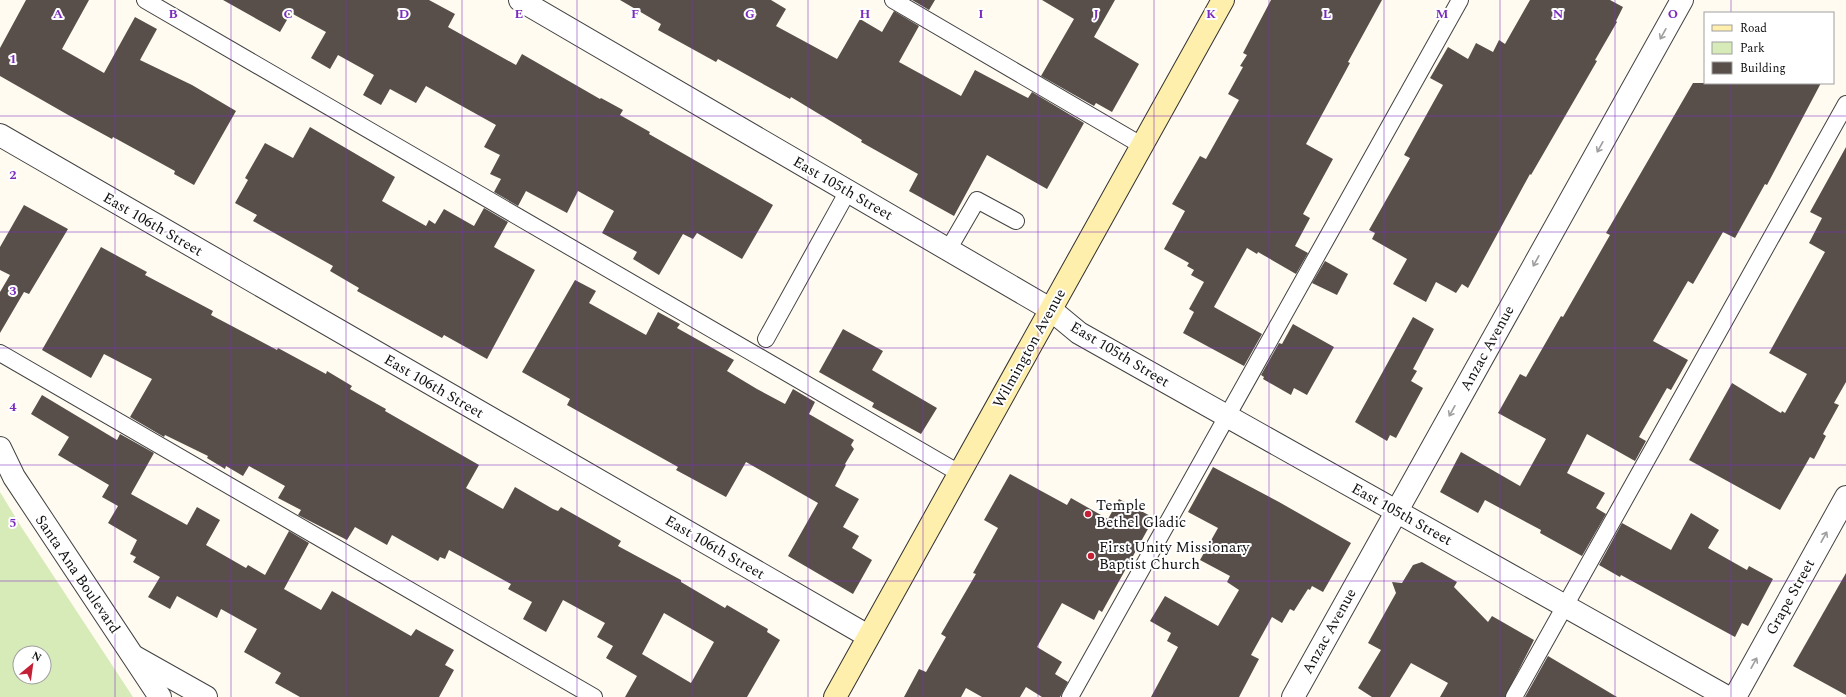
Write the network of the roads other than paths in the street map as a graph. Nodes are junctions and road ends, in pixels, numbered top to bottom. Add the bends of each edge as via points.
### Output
1 (145, 0) edge
2 (520, 0) edge
3 (892, 0) edge
4 (1223, 0) edge
5 (1460, 0) edge
6 (1682, 0) edge
7 (1846, 104) edge
8 (0, 135) edge
9 (1141, 145) junction
10 (848, 191) junction
11 (1016, 221) dead end
12 (948, 250) junction
13 (1050, 309) junction
14 (766, 339) dead end
15 (0, 353) edge
16 (1227, 415) junction
17 (0, 448) edge
18 (959, 473) junction
19 (1846, 497) edge
20 (1396, 511) junction
21 (1564, 605) junction
22 (868, 636) junction
23 (133, 656) junction
24 (160, 697) edge
25 (206, 697) edge
26 (594, 697) edge
27 (835, 697) edge
28 (1070, 697) edge
29 (1293, 697) edge
30 (1514, 697) edge
31 (1727, 697) edge
32 (1735, 697) edge

1 - 18 lane
2 - 10 street, East 105th Street
3 - 9 lane
4 - 9 main road, Wilmington Avenue
5 - 16 lane
6 -> 20 street, Anzac Avenue
7 - 21 lane
8 - 22 street, East 106th Street
9 - 13 main road, Wilmington Avenue
10 - 12 street, East 105th Street
10 - 14 lane
11 - 12 lane via 977,200
12 - 13 street, East 105th Street
13 - 16 street, East 105th Street via 1079,333
13 - 18 main road, Wilmington Avenue
15 - 26 lane
16 - 20 street, East 105th Street
16 - 28 lane
17 - 23 street, Santa Ana Boulevard via 14,477
18 - 22 main road, Wilmington Avenue
32 -> 19 street, Grape Street
20 - 21 street, East 105th Street
20 - 29 street, Anzac Avenue
21 - 30 lane
21 - 31 street, East 105th Street
22 - 27 main road, Wilmington Avenue
23 - 24 street, Santa Ana Boulevard
23 - 25 street

